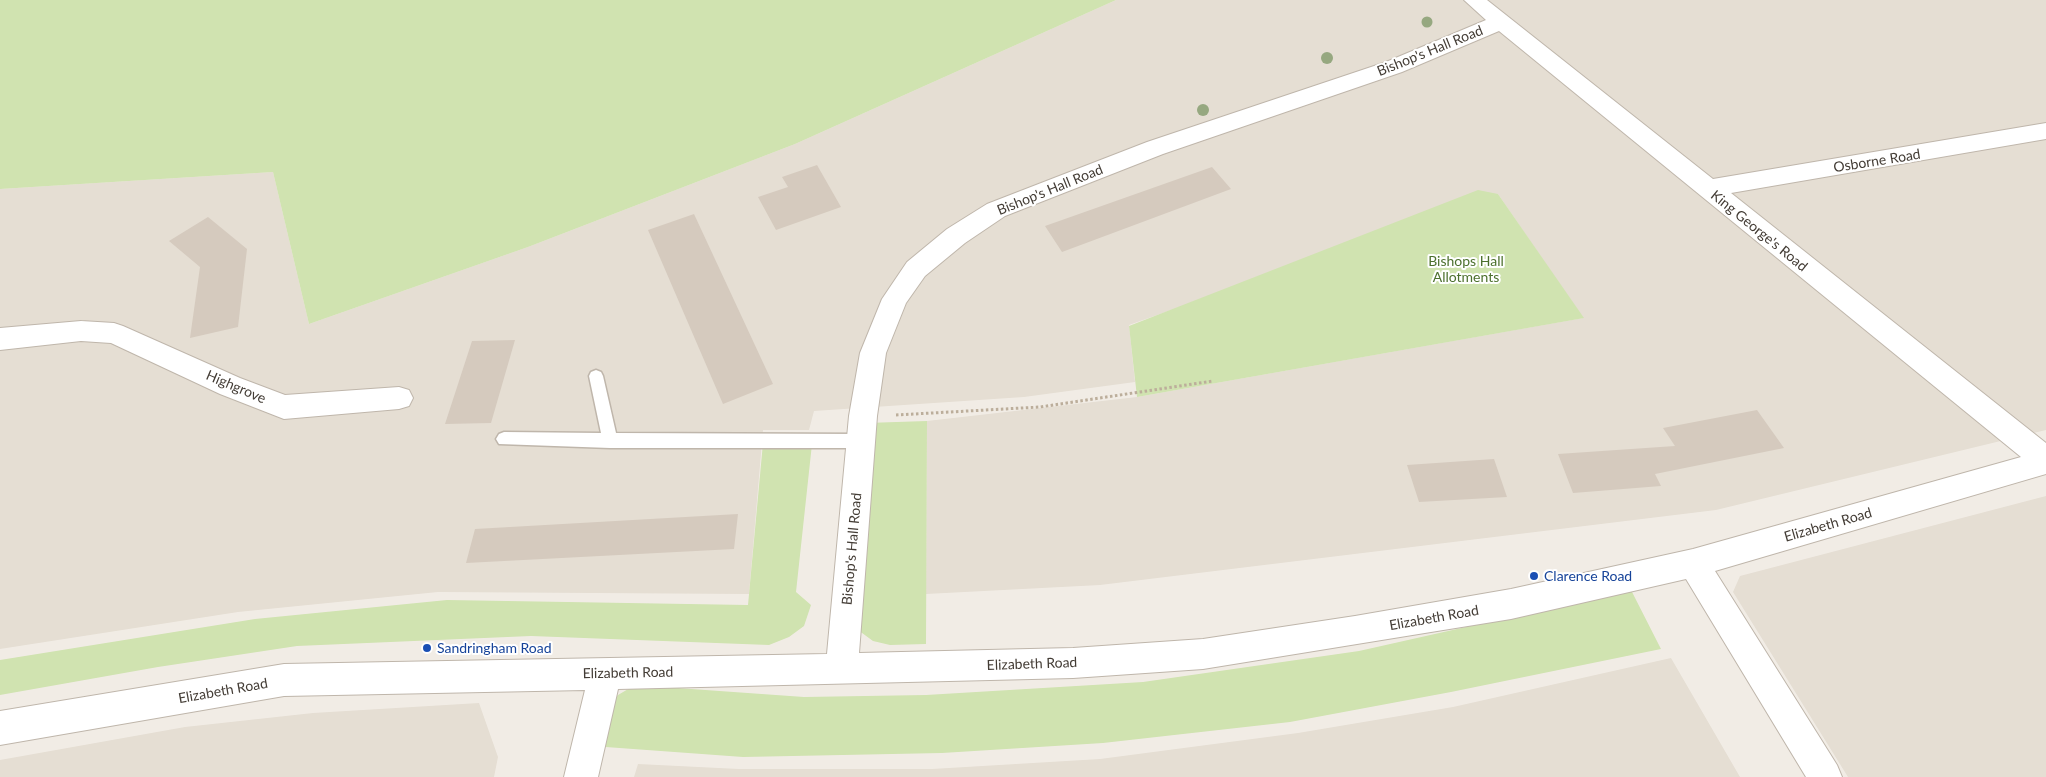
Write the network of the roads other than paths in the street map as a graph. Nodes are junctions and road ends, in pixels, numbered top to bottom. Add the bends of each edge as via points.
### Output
1 (1474, 0) edge
2 (1500, 22) junction
3 (2046, 131) edge
4 (1707, 189) junction
5 (0, 339) edge
6 (596, 376) dead end
7 (399, 398) dead end
8 (504, 439) dead end
9 (610, 441) junction
10 (861, 441) junction
11 (2046, 461) edge
12 (1693, 563) junction
13 (842, 670) junction
14 (605, 674) junction
15 (0, 728) edge
16 (581, 777) edge
17 (1825, 777) edge

1 - 2 street, King George's Road
2 - 4 street, King George's Road
2 - 10 street, Bishop's Hall Road via 1394,67 1155,148 996,210 956,236 916,269 895,300 874,353
3 - 4 street, Osborne Road
4 - 11 street, King George's Road
5 - 7 street, Highgrove via 81,331 114,333 284,407
6 - 9 lane
8 - 9 lane
9 - 10 lane
10 - 13 street, Bishop's Hall Road
11 - 12 street, Elizabeth Road
12 - 13 street, Elizabeth Road via 1511,604 1203,654 1073,663
12 - 17 street
13 - 14 street, Elizabeth Road
14 - 15 street, Elizabeth Road via 284,680
14 - 16 street

